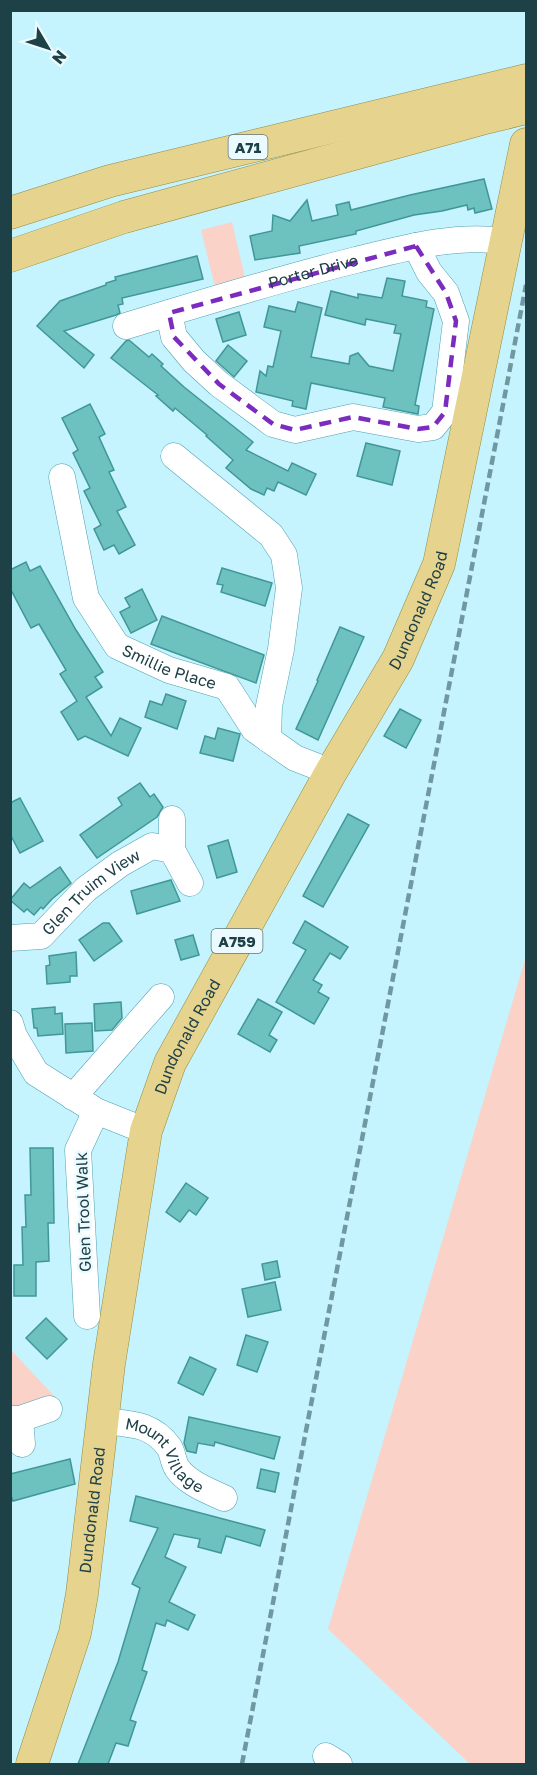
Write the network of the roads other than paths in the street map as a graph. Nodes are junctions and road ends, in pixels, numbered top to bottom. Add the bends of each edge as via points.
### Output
1 (526, 80) edge
2 (526, 108) edge
3 (526, 144) edge
4 (10, 213) edge
5 (505, 241) junction
6 (416, 246) junction
7 (10, 256) edge
8 (170, 313) junction
9 (126, 326) dead end
10 (174, 456) dead end
11 (62, 477) dead end
12 (268, 739) junction
13 (331, 772) junction
14 (172, 819) dead end
15 (172, 850) junction
16 (190, 883) dead end
17 (10, 938) edge
18 (161, 997) dead end
19 (10, 1023) edge
20 (19, 1062) edge
21 (73, 1096) junction
22 (96, 1110) junction
23 (146, 1131) junction
24 (87, 1316) dead end
25 (50, 1409) dead end
26 (103, 1421) junction
27 (18, 1427) edge
28 (224, 1498) dead end
29 (32, 1764) edge

1 - 4 main road, A71 via 110,181
2 - 7 main road, A71 via 124,217
3 - 5 main road, Dundonald Road / A759
5 - 6 street, Porter Drive via 478,238
5 - 13 main road, Dundonald Road / A759 via 439,564 398,659
6 - 8 street, Porter Drive via 307,272
6 - 8 street via 429,272 446,293 456,321 445,412 433,427 418,429 353,417 295,430 273,424 194,361 174,337
8 - 9 street, Porter Drive
10 - 12 street via 271,535 284,555 289,588 269,706
11 - 12 street, Smillie Place via 86,598 117,646 169,670 227,687 254,729
12 - 13 street, Smillie Place via 295,758
13 - 23 main road, Dundonald Road / A759 via 170,1063
14 - 15 street
15 - 16 street
15 - 17 street, Glen Truim View via 152,846 86,889 41,936
18 - 21 street
19 - 20 street
20 - 21 street
21 - 22 street
22 - 23 street
22 - 24 street, Glen Trool Walk via 78,1150
23 - 26 main road, Dundonald Road / A759
25 - 27 street
26 - 28 street, Mount Village via 157,1432 171,1449 177,1469 195,1484
26 - 29 main road, Dundonald Road / A759 via 75,1633

